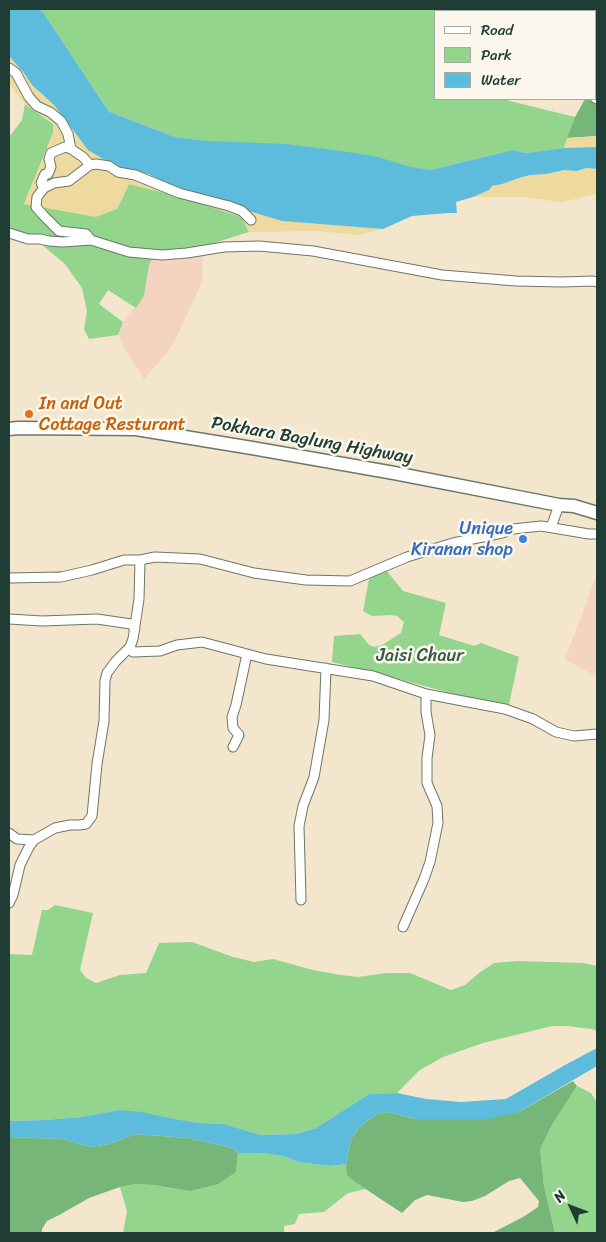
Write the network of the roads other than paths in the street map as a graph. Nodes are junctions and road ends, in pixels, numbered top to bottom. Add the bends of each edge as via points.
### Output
1 (9, 68) edge
2 (71, 149) junction
3 (90, 166) junction
4 (44, 188) junction
5 (250, 220) dead end
6 (9, 233) edge
7 (91, 240) junction
8 (597, 282) edge
9 (12, 427) edge
10 (559, 504) junction
11 (597, 513) edge
12 (550, 527) junction
13 (597, 534) edge
14 (140, 560) junction
15 (9, 578) edge
16 (9, 619) edge
17 (135, 628) junction
18 (130, 647) junction
19 (247, 654) junction
20 (326, 668) junction
21 (426, 694) junction
22 (597, 734) edge
23 (233, 747) dead end
24 (9, 833) edge
25 (34, 840) junction
26 (301, 900) dead end
27 (9, 903) edge
28 (403, 927) dead end

1 - 2 street via 16,72 37,106 61,121
2 - 3 street
2 - 4 street via 65,147 51,153 51,167 41,183
3 - 4 street via 68,181
3 - 5 street via 109,166 179,193 229,206 242,211
4 - 7 street via 37,197 36,207 43,215 59,231 86,234
6 - 7 street via 49,241
7 - 8 street via 129,252 162,255 259,246 313,251 442,274 516,281
9 - 10 highway, Pokhara Baglung Highway via 136,429
10 - 11 highway, Pokhara Baglung Highway
10 - 12 street
12 - 13 street
12 - 14 street via 514,529 453,543 407,557 350,581 306,580 254,573 200,559 155,557
14 - 15 street via 124,560 61,576
14 - 17 street
16 - 17 street via 97,619 131,624
17 - 18 street
18 - 19 street via 133,652 160,651 202,642
18 - 25 street via 107,673 105,681 104,721 92,816 86,824 55,828
19 - 20 street via 266,660
19 - 23 street via 232,717 233,728 239,734
20 - 21 street via 373,676
20 - 26 street via 324,720 314,777 299,826
21 - 22 street via 504,709 533,718 556,732 574,736
21 - 28 street via 430,735 427,783 436,806 438,823 428,871
24 - 25 street via 17,839
25 - 27 street via 20,865

